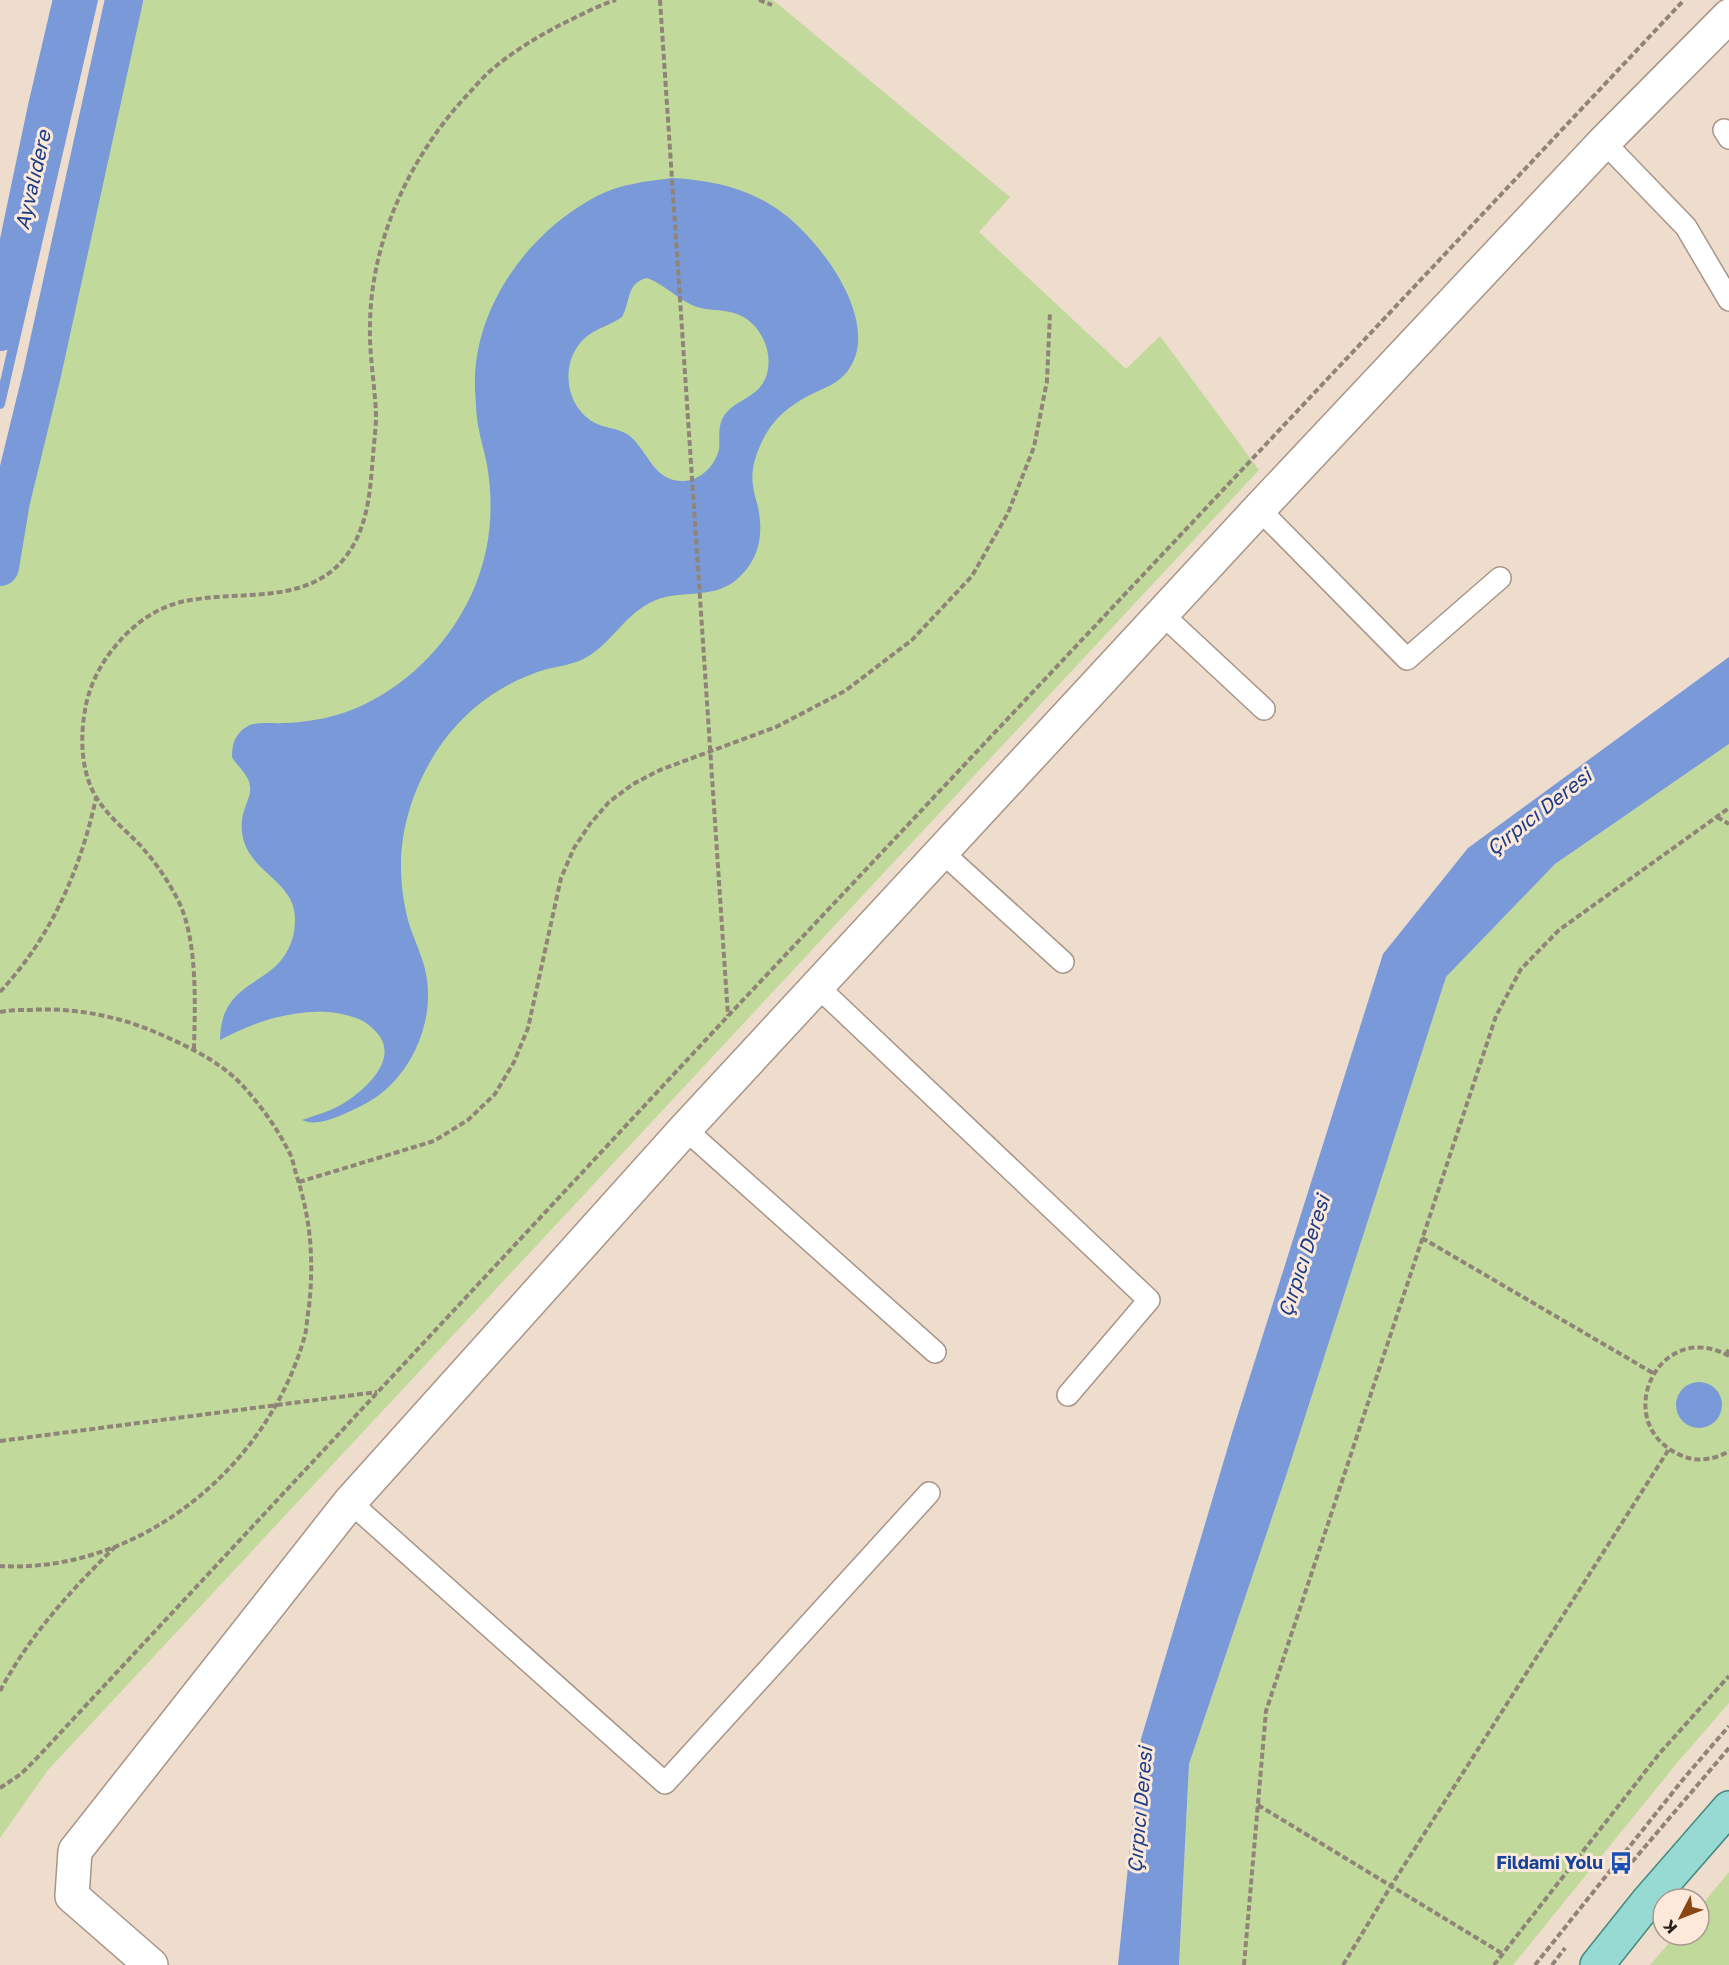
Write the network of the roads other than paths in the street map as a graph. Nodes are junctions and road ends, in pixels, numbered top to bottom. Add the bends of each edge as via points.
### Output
1 (1729, 16) edge
2 (1604, 142) junction
3 (1729, 300) edge
4 (1260, 509) junction
5 (1500, 578) dead end
6 (1162, 614) junction
7 (1264, 709) dead end
8 (942, 852) junction
9 (1063, 962) dead end
10 (817, 986) junction
11 (685, 1129) junction
12 (935, 1352) dead end
13 (1068, 1395) dead end
14 (929, 1493) dead end
15 (350, 1502) junction
16 (1729, 1808) edge
17 (151, 1965) edge
18 (1597, 1965) edge

1 - 2 street
2 - 3 lane via 1686,227
2 - 4 street
4 - 5 lane via 1407,659
4 - 6 street
6 - 7 lane
6 - 8 street
8 - 9 lane
8 - 10 street
10 - 11 street
10 - 13 lane via 1149,1300
11 - 12 lane
11 - 15 street
14 - 15 lane via 665,1783
15 - 17 street via 75,1851 72,1896
16 - 18 main road

